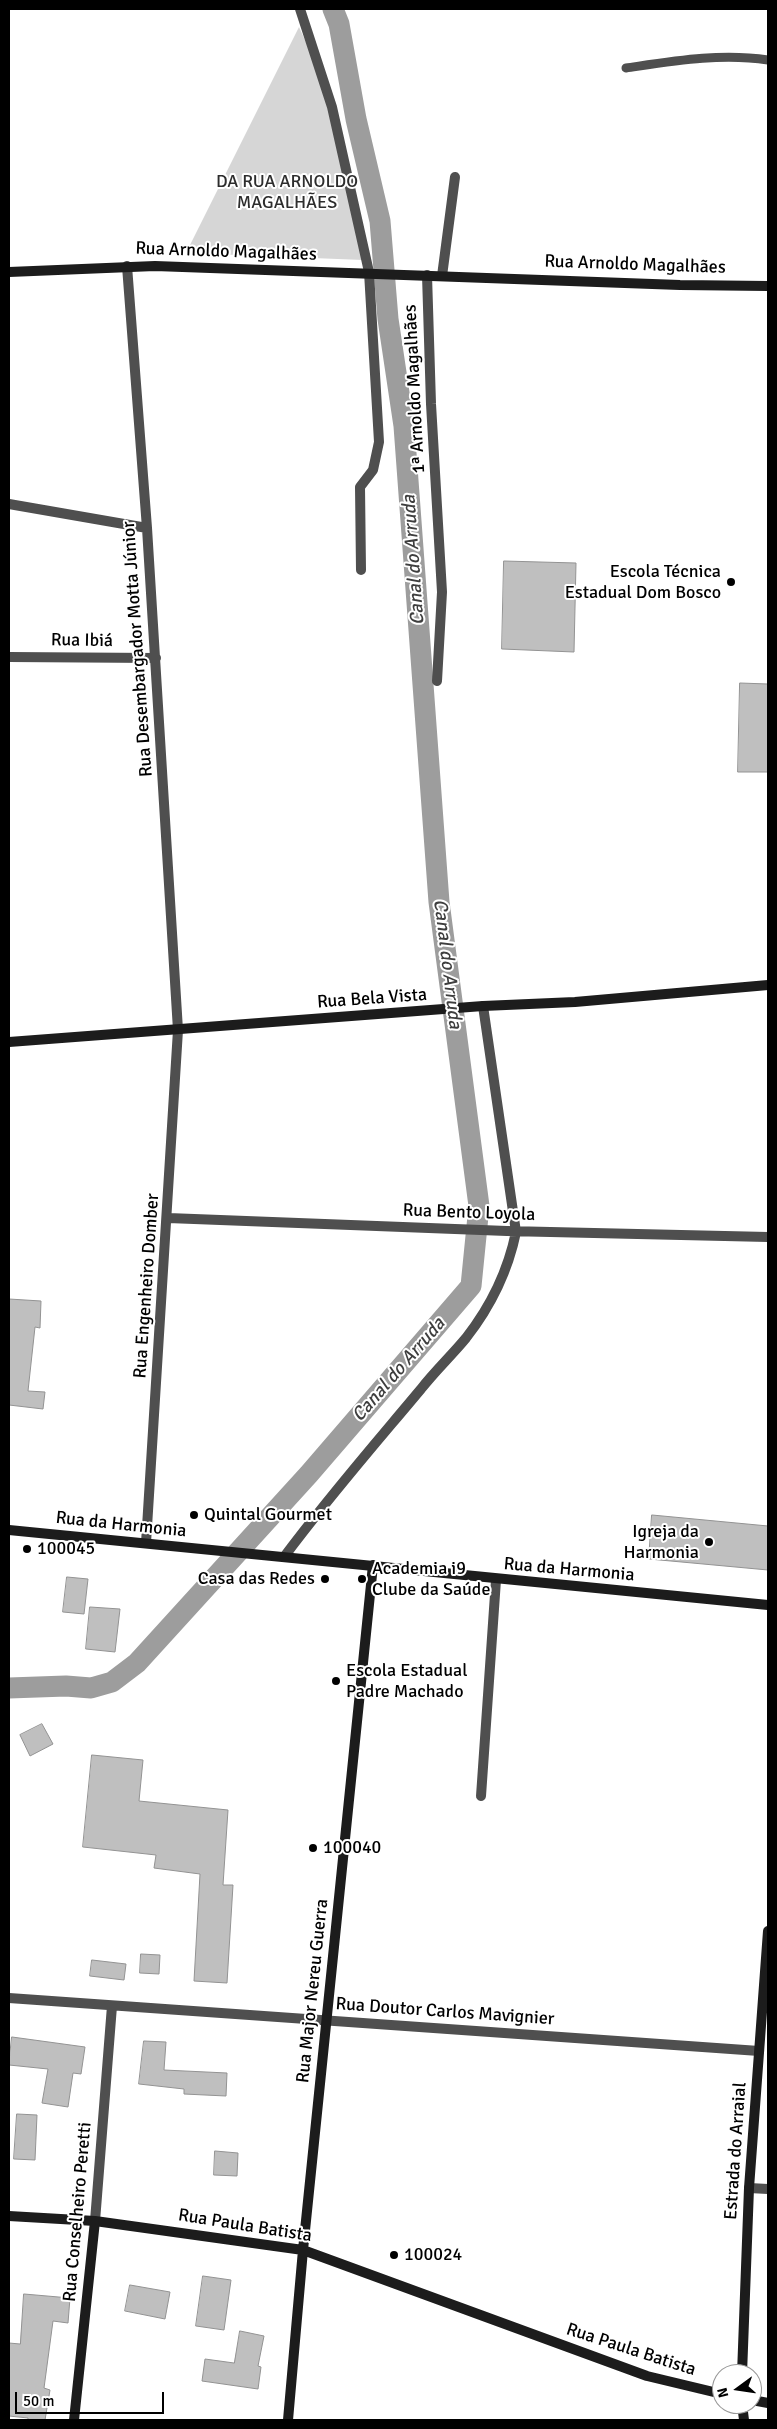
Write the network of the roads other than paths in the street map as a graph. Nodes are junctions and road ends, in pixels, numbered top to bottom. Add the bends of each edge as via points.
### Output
1 (300, 9) edge
2 (768, 60) edge
3 (626, 68) dead end
4 (455, 177) dead end
5 (127, 266) junction
6 (9, 272) edge
7 (374, 273) junction
8 (427, 275) junction
9 (442, 276) junction
10 (768, 286) edge
11 (9, 504) edge
12 (147, 528) junction
13 (360, 570) dead end
14 (9, 657) edge
15 (156, 658) junction
16 (437, 681) dead end
17 (768, 985) edge
18 (483, 1006) junction
19 (178, 1030) junction
20 (9, 1042) edge
21 (168, 1218) junction
22 (511, 1232) junction
23 (768, 1237) edge
24 (9, 1530) edge
25 (146, 1544) junction
26 (284, 1557) junction
27 (373, 1565) junction
28 (496, 1580) junction
29 (768, 1605) edge
30 (481, 1796) dead end
31 (768, 1931) edge
32 (9, 1998) edge
33 (112, 2006) junction
34 (326, 2020) junction
35 (759, 2051) junction
36 (749, 2188) junction
37 (768, 2189) edge
38 (9, 2216) edge
39 (95, 2221) junction
40 (303, 2250) junction
41 (742, 2364) edge
42 (712, 2392) edge
43 (74, 2420) edge
44 (288, 2420) edge

1 - 7 street via 332,107
2 - 3 lane via 699,58
4 - 9 street
5 - 6 street, Rua Arnoldo Magalhães
5 - 7 street, Rua Arnoldo Magalhães
5 - 12 street, Rua Desembargador Motta Júnior
7 - 8 street, Rua Arnoldo Magalhães
7 - 13 street via 379,442 372,470 360,487
8 - 9 street, Rua Arnoldo Magalhães
8 - 16 street, 1ª Arnoldo Magalhães via 442,592
9 - 10 street, Rua Arnoldo Magalhães
11 - 12 street
12 - 15 street, Rua Desembargador Motta Júnior
14 - 15 street, Rua Ibiá
15 - 19 street, Rua Desembargador Motta Júnior
17 - 18 street, Rua Bela Vista via 575,1002
18 - 19 street, Rua Bela Vista
18 - 22 street
19 - 20 street, Rua Bela Vista
19 - 21 street, Rua Engenheiro Domber
21 - 22 street, Rua Bento Loyola
21 - 25 street, Rua Engenheiro Domber
22 - 23 street, Rua Bento Loyola
22 - 26 street via 511,1254 495,1295 467,1337 314,1516
24 - 25 street, Rua da Harmonia
25 - 26 street, Rua da Harmonia
26 - 27 street, Rua da Harmonia
27 - 28 street, Rua da Harmonia
27 - 34 street, Rua Major Nereu Guerra
28 - 29 street, Rua da Harmonia
28 - 30 street
31 - 35 street, Estrada do Arraial
32 - 33 street, Rua Doutor Carlos Mavignier
33 - 34 street, Rua Doutor Carlos Mavignier
33 - 39 street, Rua Conselheiro Peretti
34 - 35 street, Rua Doutor Carlos Mavignier
34 - 40 street, Rua Major Nereu Guerra
35 - 36 street, Estrada do Arraial
36 - 37 street
36 - 41 street, Estrada do Arraial
38 - 39 street, Rua Paula Batista
39 - 40 street, Rua Paula Batista
39 - 43 street, Rua Conselheiro Peretti
40 - 42 street, Rua Paula Batista via 647,2376
40 - 44 street, Rua Major Nereu Guerra

